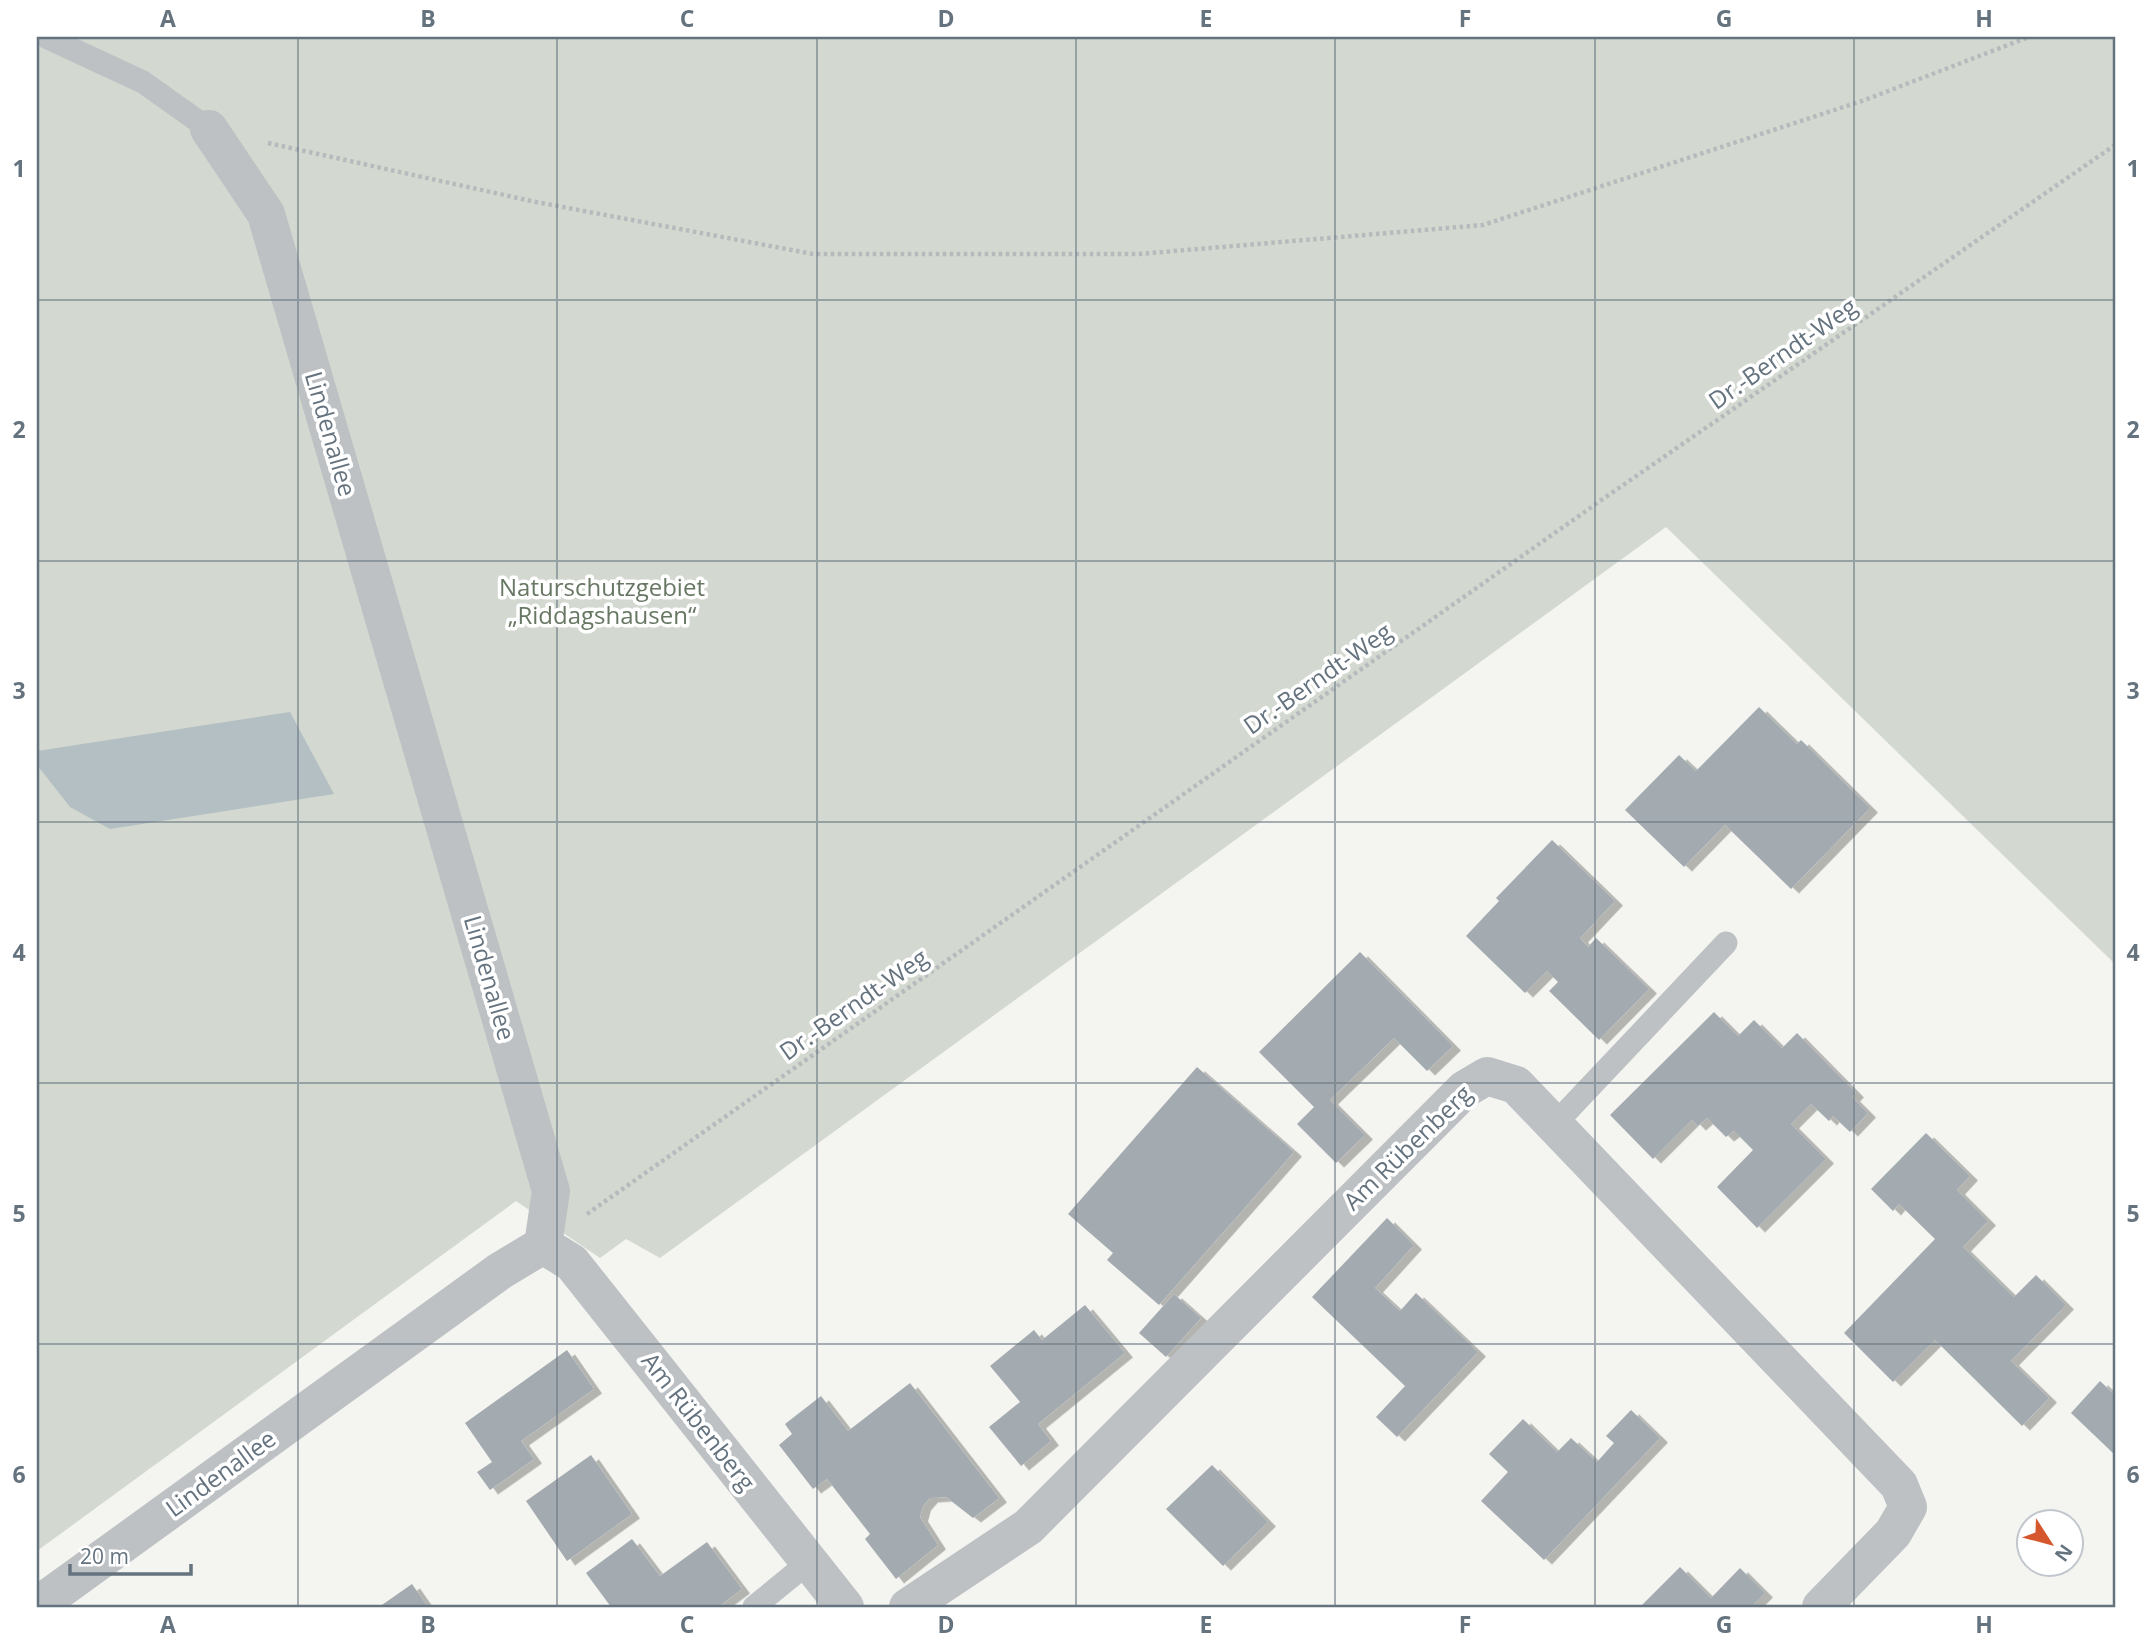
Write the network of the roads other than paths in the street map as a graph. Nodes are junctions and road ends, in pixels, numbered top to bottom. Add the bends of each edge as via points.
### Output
1 (46, 37) edge
2 (209, 129) joint
3 (1726, 943) dead end
4 (1553, 1126) junction
5 (543, 1245) junction
6 (809, 1562) junction
7 (37, 1606) edge
8 (754, 1607) edge
9 (845, 1607) edge
10 (908, 1607) edge
11 (1821, 1607) edge

1 - 2 lane via 144,82
2 - 5 street, Lindenallee via 266,214 551,1191
3 - 4 lane
4 - 10 street, Am Rübenberg via 1516,1085 1487,1076 1465,1089 1028,1527
4 - 11 street, Am Rübenberg via 1899,1486 1908,1507 1893,1533
5 - 6 street, Am Rübenberg via 572,1263
5 - 7 street, Lindenallee via 500,1270
6 - 8 lane
6 - 9 street, Am Rübenberg

